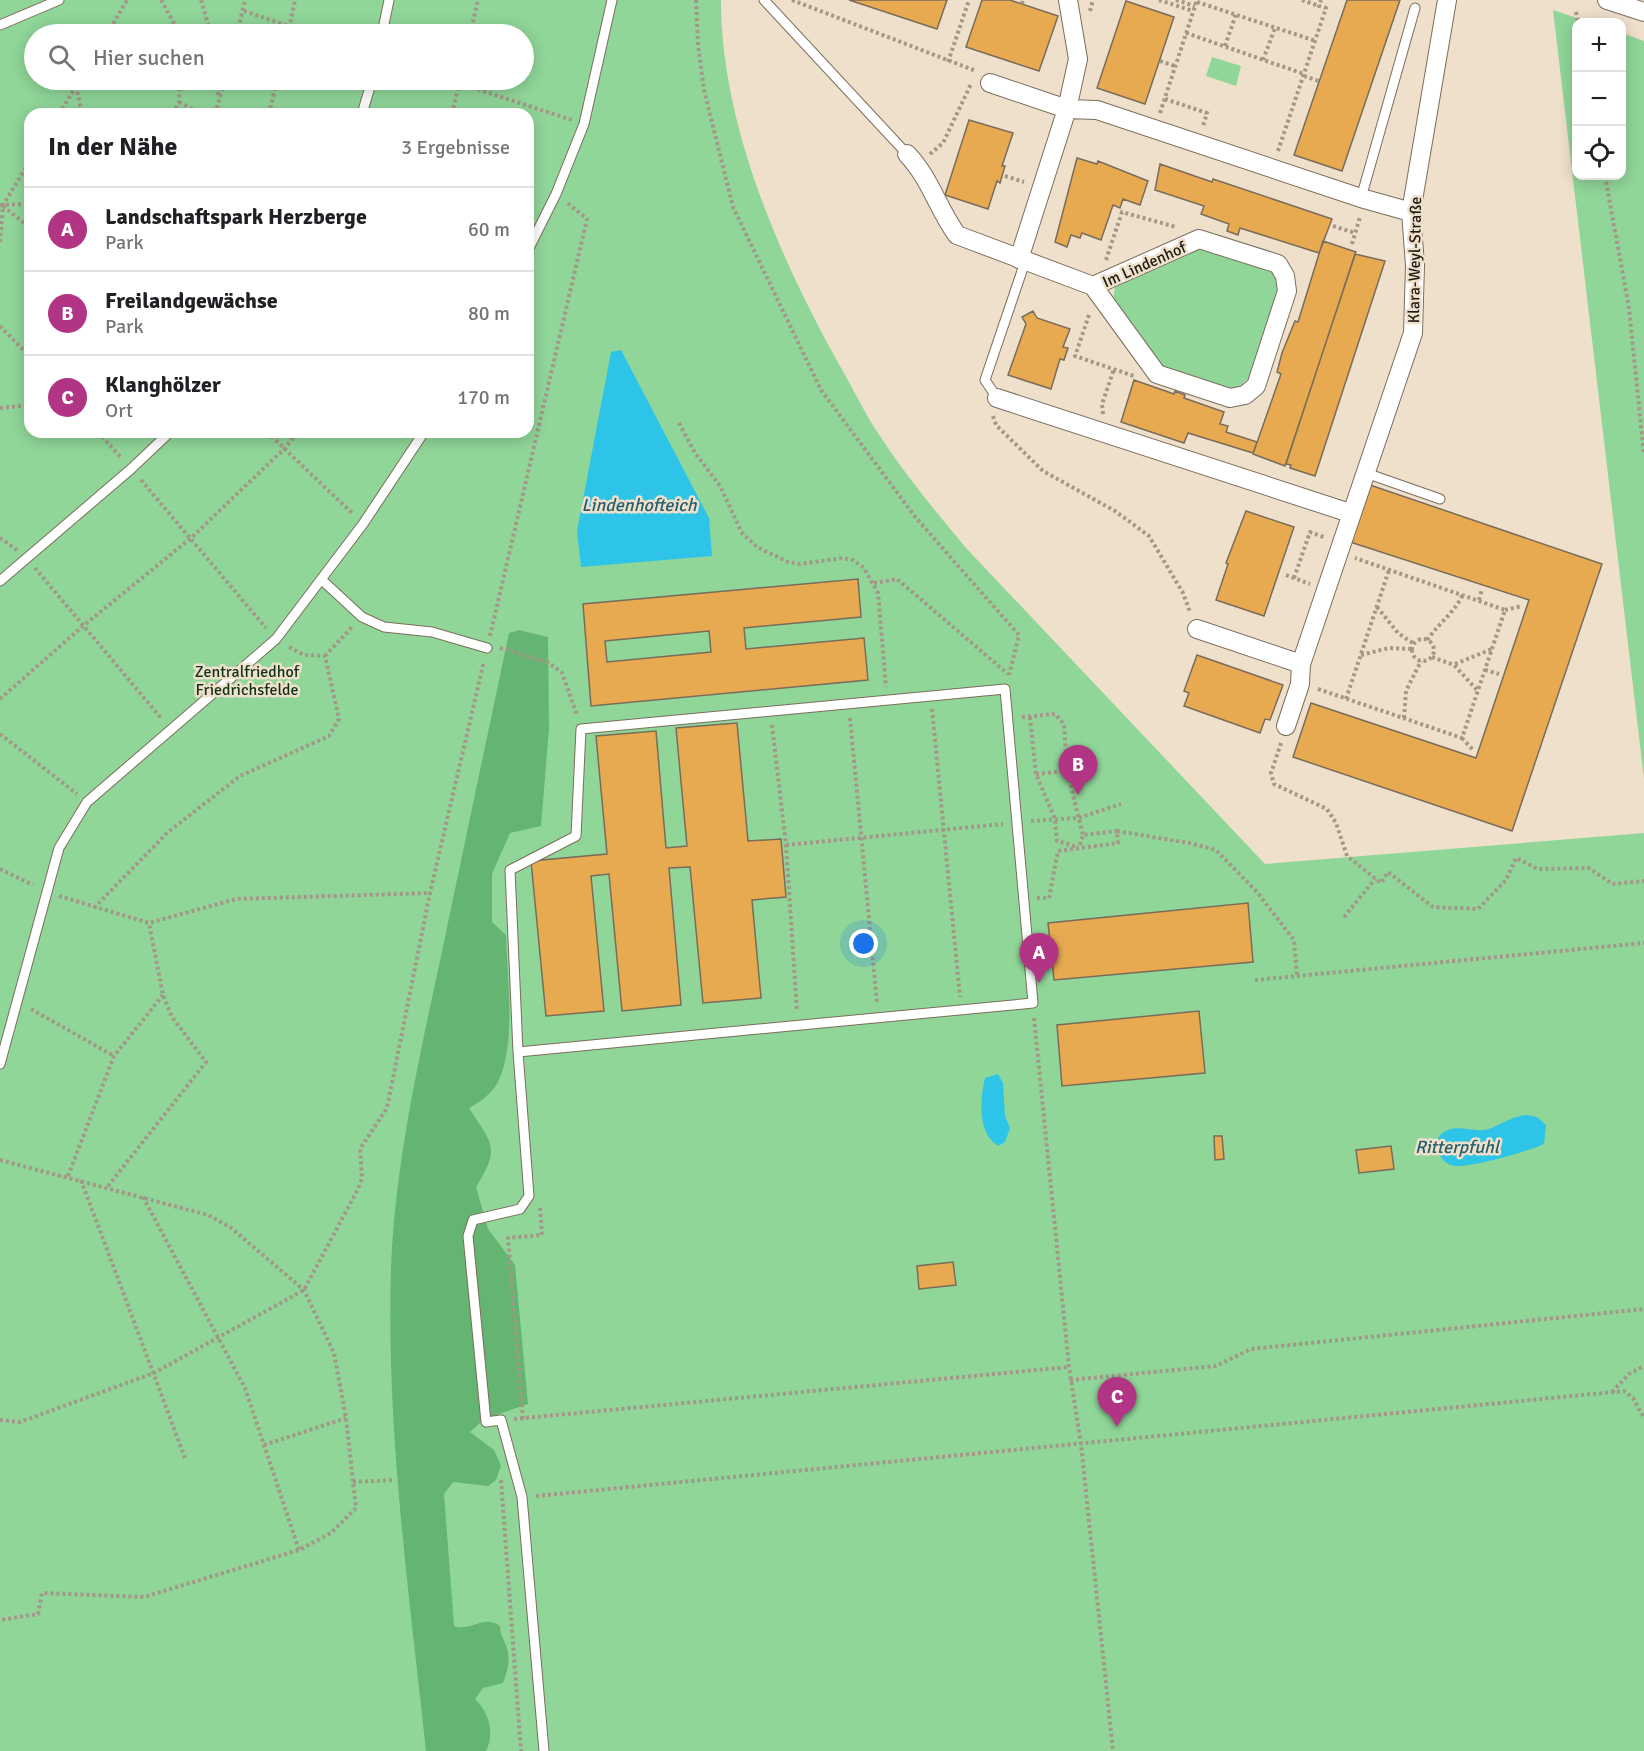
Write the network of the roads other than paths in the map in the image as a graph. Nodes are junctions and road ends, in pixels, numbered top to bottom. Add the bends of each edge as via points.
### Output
1 (59, 0) edge
2 (389, 0) edge
3 (612, 0) edge
4 (764, 0) edge
5 (1068, 0) edge
6 (1447, 0) edge
7 (1607, 0) edge
8 (1415, 8) dead end
9 (1644, 12) edge
10 (384, 24) edge
11 (0, 25) edge
12 (984, 77) road end
13 (369, 90) edge
14 (364, 108) edge
15 (1067, 109) junction
16 (909, 157) joint
17 (1364, 199) junction
18 (1411, 212) junction
19 (534, 238) edge
20 (1022, 260) junction
21 (1097, 287) junction
22 (997, 398) joint
23 (164, 438) edge
24 (420, 438) edge
25 (1364, 472) junction
26 (1440, 499) dead end
27 (1350, 513) junction
28 (0, 581) edge
29 (323, 581) junction
30 (1197, 629) road end
31 (487, 648) road end
32 (1300, 664) junction
33 (1286, 726) road end
34 (518, 1052) junction
35 (0, 1064) edge
36 (544, 1751) edge

1 - 11 lane
2 - 10 lane
3 - 19 lane via 584,124
4 - 16 lane, Im Lindenhof
5 - 15 street via 1078,59
6 - 18 street, Klara-Weyl-Straße
7 - 9 street
8 - 17 lane
12 - 15 street
13 - 14 lane
15 - 17 street via 1097,110
15 - 20 street
16 - 20 street, Im Lindenhof via 935,193 957,236
17 - 18 street
18 - 25 street, Klara-Weyl-Straße via 1415,265 1413,333
20 - 21 street, Im Lindenhof
20 - 22 lane via 985,380
21 - 21 street, Im Lindenhof via 1157,374 1230,398 1245,395 1256,386 1287,291 1278,264 1199,239
22 - 27 street
23 - 28 lane
24 - 29 lane
25 - 26 lane
25 - 27 street, Klara-Weyl-Straße
27 - 32 street, Klara-Weyl-Straße
29 - 31 lane via 362,617 384,627 432,632
29 - 35 lane via 276,639 87,802 59,848
30 - 32 street
32 - 33 street, Klara-Weyl-Straße via 1300,684
34 - 34 lane via 510,870 576,836 581,729 1005,689 1033,1003
34 - 36 lane via 529,1196 520,1209 473,1220 468,1236 486,1422 501,1420 522,1497

